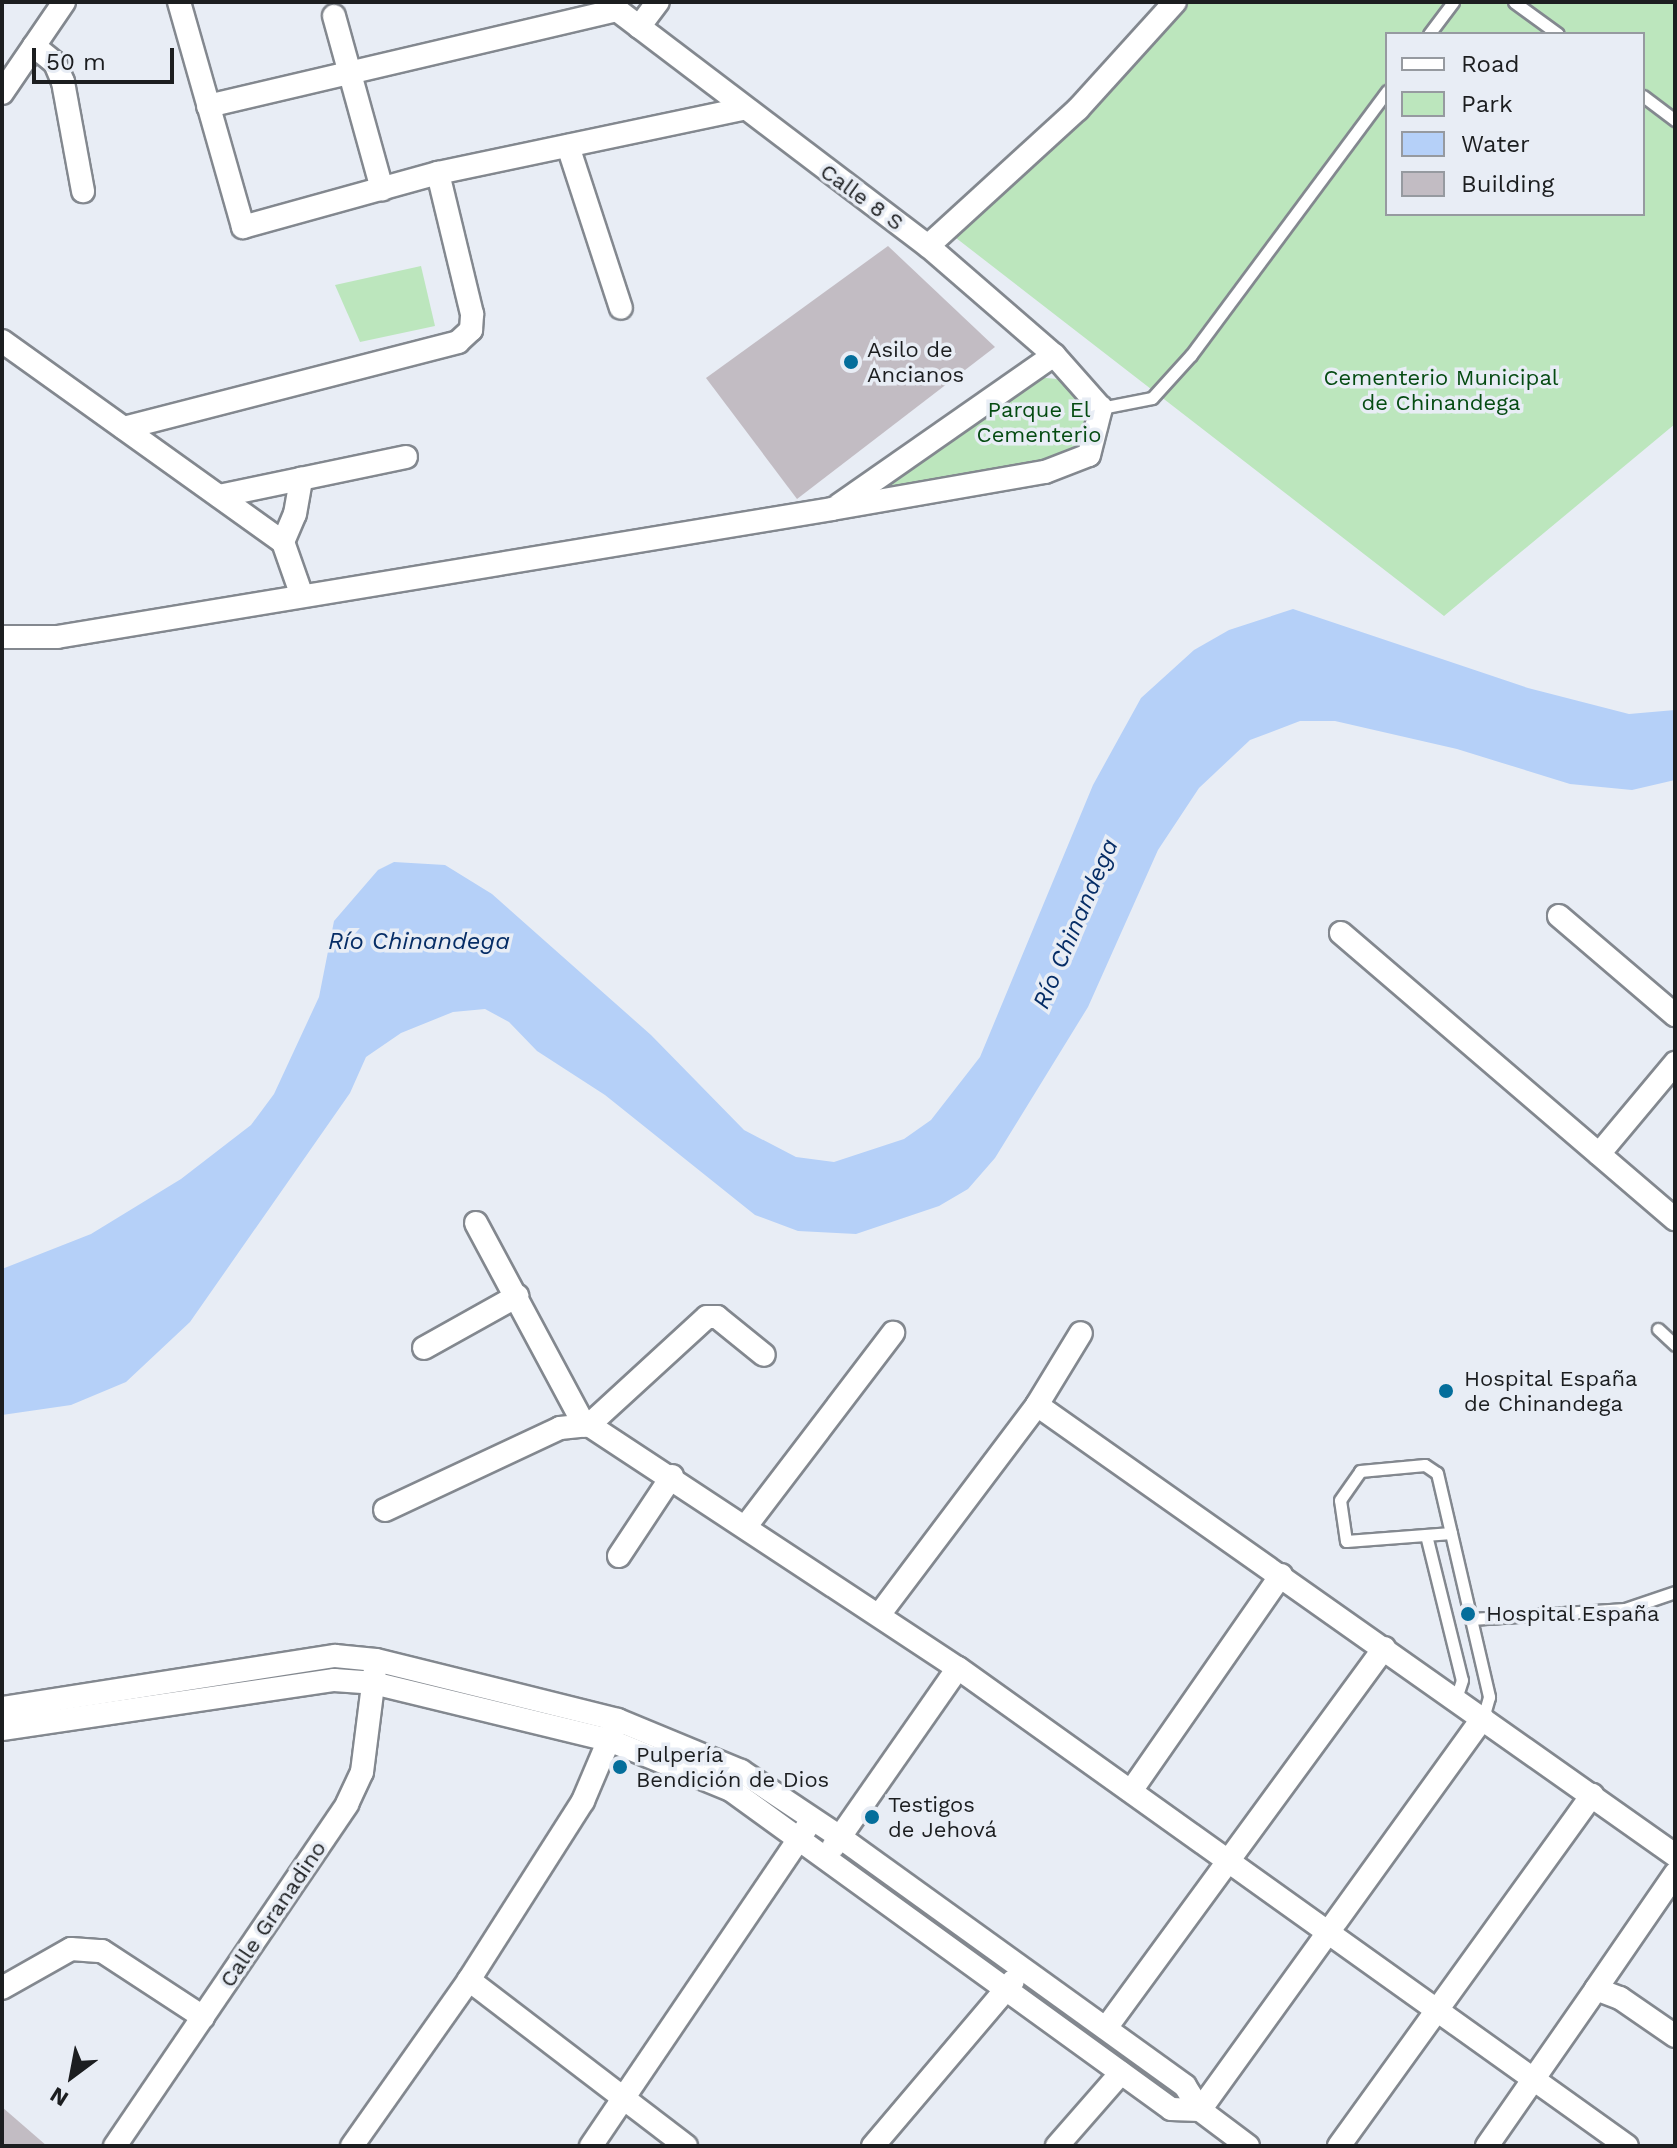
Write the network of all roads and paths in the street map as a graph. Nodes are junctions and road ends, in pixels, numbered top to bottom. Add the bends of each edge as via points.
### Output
1 (64, 2) edge
2 (179, 2) edge
3 (658, 2) edge
4 (1175, 2) edge
5 (1453, 2) edge
6 (1514, 2) edge
7 (612, 6) edge
8 (334, 16) dead end
9 (639, 27) junction
10 (1430, 32) edge
11 (1555, 32) edge
12 (34, 46) junction
13 (346, 74) junction
14 (2, 93) edge
15 (1385, 94) edge
16 (1645, 98) edge
17 (208, 106) junction
18 (743, 109) junction
19 (1675, 120) edge
20 (568, 146) junction
21 (438, 173) junction
22 (382, 189) junction
23 (83, 191) dead end
24 (928, 246) junction
25 (621, 308) dead end
26 (2, 341) edge
27 (1054, 355) junction
28 (1101, 408) junction
29 (124, 428) junction
30 (406, 457) dead end
31 (301, 479) junction
32 (219, 496) junction
33 (832, 509) junction
34 (283, 542) junction
35 (302, 596) junction
36 (2, 637) edge
37 (1559, 916) dead end
38 (1341, 933) dead end
39 (1675, 1015) edge
40 (1675, 1063) edge
41 (1599, 1154) junction
42 (1675, 1219) edge
43 (476, 1223) dead end
44 (517, 1296) junction
45 (1658, 1329) dead end
46 (893, 1333) dead end
47 (1081, 1333) dead end
48 (1675, 1345) edge
49 (424, 1348) dead end
50 (764, 1355) dead end
51 (1037, 1405) junction
52 (587, 1425) junction
53 (672, 1476) junction
54 (385, 1510) dead end
55 (746, 1526) junction
56 (1451, 1533) junction
57 (1426, 1535) junction
58 (619, 1556) dead end
59 (1281, 1575) junction
60 (1675, 1592) edge
61 (879, 1615) junction
62 (1471, 1619) junction
63 (1384, 1648) junction
64 (376, 1660) junction
65 (958, 1668) junction
66 (373, 1683) junction
67 (1456, 1699) junction
68 (2, 1708) edge
69 (1483, 1718) junction
70 (2, 1729) edge
71 (614, 1730) junction
72 (1131, 1791) junction
73 (1592, 1795) junction
74 (813, 1820) junction
75 (840, 1837) junction
76 (799, 1839) junction
77 (1673, 1848) edge
78 (825, 1858) junction
79 (1229, 1860) junction
80 (1675, 1874) edge
81 (1327, 1934) junction
82 (1023, 1967) junction
83 (469, 1980) junction
84 (2, 1988) edge
85 (1596, 1989) junction
86 (1006, 1990) junction
87 (1435, 2010) junction
88 (203, 2017) junction
89 (1106, 2028) junction
90 (1675, 2036) edge
91 (1121, 2073) junction
92 (1534, 2080) junction
93 (625, 2096) junction
94 (1200, 2110) junction
95 (1240, 2144) edge
96 (115, 2146) edge
97 (352, 2146) edge
98 (591, 2146) edge
99 (686, 2146) edge
100 (873, 2146) edge
101 (1057, 2146) edge
102 (1339, 2146) edge
103 (1487, 2146) edge
104 (1627, 2146) edge

1 - 12 street
2 - 17 street
3 - 9 street
4 - 24 street via 1078,109
5 - 10 lane
6 - 11 lane
7 - 9 street, Calle 8 S
7 - 13 street
8 - 13 street
9 - 18 street, Calle 8 S
12 - 14 street
12 - 23 street via 55,63 63,82
13 - 17 street
13 - 22 street
15 - 28 lane via 1181,366 1152,398
16 - 19 lane
17 - 22 street via 243,227
18 - 20 street
18 - 24 street, Calle 8 S
20 - 21 street
20 - 25 street
21 - 22 street
21 - 29 street via 472,314 471,330 458,342
24 - 27 street, Calle 8 S
26 - 29 street
27 - 28 street, Calle 8 S
27 - 33 street
28 - 33 street via 1089,455 1045,472
29 - 32 street
30 - 31 street
31 - 32 street
31 - 34 street
32 - 34 street
33 - 35 street
34 - 35 street
35 - 36 street via 57,637
37 - 39 street
38 - 41 street
40 - 41 street
41 - 42 street
43 - 44 street
44 - 49 street
44 - 52 street
45 - 48 lane
46 - 55 street
47 - 51 street
50 - 52 street via 717,1317 707,1317
51 - 59 street
51 - 61 street
52 - 53 street
52 - 54 street via 560,1428 491,1457
53 - 55 street
53 - 58 street
55 - 61 street
56 - 57 lane
56 - 57 lane via 1437,1473 1425,1465 1360,1471 1340,1500 1346,1541
56 - 62 lane
57 - 67 lane via 1462,1680
59 - 63 street
59 - 72 street
60 - 62 lane via 1625,1609
61 - 65 street
62 - 69 lane via 1489,1697
63 - 67 street
63 - 79 street
64 - 66 street, Calle Granadino
64 - 68 street via 335,1656
64 - 71 street
65 - 72 street
65 - 75 street
66 - 70 street via 334,1680
66 - 71 street
66 - 88 street, Calle Granadino via 362,1772 347,1804
67 - 69 street
69 - 73 street
69 - 81 street
71 - 74 street via 741,1771
71 - 76 street via 731,1790
71 - 83 street via 583,1801
72 - 79 street
73 - 77 street
73 - 87 street
74 - 75 street
74 - 76 street
75 - 78 street
75 - 82 street
76 - 78 street
76 - 93 street
78 - 86 street
79 - 81 street
79 - 89 street
80 - 85 street
81 - 87 street
81 - 94 street
82 - 86 street
82 - 89 street
83 - 93 street
83 - 97 street
84 - 88 street via 71,1949 102,1951
85 - 90 street via 1620,1998
85 - 92 street
86 - 91 street
86 - 100 street
87 - 92 street
87 - 102 street
88 - 96 street, Calle Granadino
89 - 94 street via 1185,2086
91 - 94 street via 1171,2109
91 - 101 street
92 - 103 street
92 - 104 street
93 - 98 street
93 - 99 street
94 - 95 street

